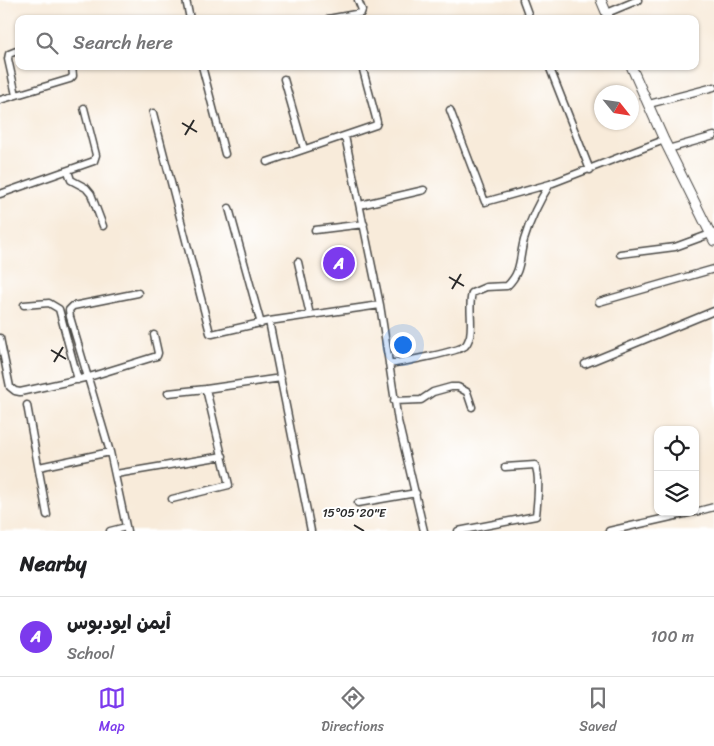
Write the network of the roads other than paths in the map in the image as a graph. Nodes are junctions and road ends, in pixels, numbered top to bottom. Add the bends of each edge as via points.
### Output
1 (186, 0) edge
2 (358, 0) edge
3 (523, 0) edge
4 (600, 0) edge
5 (638, 0) edge
6 (189, 15) edge
7 (353, 15) edge
8 (529, 15) edge
9 (608, 15) edge
10 (610, 15) edge
11 (15, 52) edge
12 (72, 70) edge
13 (203, 70) edge
14 (363, 70) edge
15 (551, 70) edge
16 (633, 70) edge
17 (284, 79) dead end
18 (714, 87) edge
19 (16, 95) junction
20 (0, 100) edge
21 (648, 104) junction
22 (84, 108) dead end
23 (450, 110) dead end
24 (152, 113) dead end
25 (345, 136) junction
26 (714, 136) edge
27 (664, 140) junction
28 (304, 149) junction
29 (668, 150) junction
30 (225, 154) dead end
31 (267, 162) dead end
32 (590, 170) junction
33 (68, 171) junction
34 (550, 184) junction
35 (424, 190) dead end
36 (0, 194) edge
37 (360, 204) junction
38 (229, 208) dead end
39 (364, 224) junction
40 (103, 226) dead end
41 (315, 230) dead end
42 (713, 236) edge
43 (620, 254) dead end
44 (298, 262) dead end
45 (714, 268) edge
46 (138, 292) dead end
47 (599, 302) dead end
48 (24, 305) dead end
49 (380, 305) junction
50 (714, 311) edge
51 (310, 315) junction
52 (270, 321) junction
53 (261, 324) junction
54 (154, 334) dead end
55 (0, 338) edge
56 (389, 364) junction
57 (586, 364) dead end
58 (89, 378) junction
59 (281, 378) junction
60 (78, 380) junction
61 (206, 389) junction
62 (168, 393) dead end
63 (394, 401) junction
64 (27, 405) dead end
65 (472, 407) dead end
66 (110, 452) junction
67 (223, 456) junction
68 (39, 467) junction
69 (505, 467) dead end
70 (116, 474) junction
71 (416, 494) junction
72 (172, 499) dead end
73 (358, 503) dead end
74 (714, 507) edge
75 (699, 511) edge
76 (47, 515) dead end
77 (676, 516) edge
78 (127, 529) edge
79 (110, 531) edge
80 (311, 531) edge
81 (424, 531) edge
82 (458, 531) edge
83 (609, 531) edge

1 - 6 street
2 - 7 street via 362,12
3 - 8 street
4 - 9 main road
5 - 10 street
11 - 19 street via 9,54 8,59
12 - 19 street via 70,80
13 - 30 street
14 - 25 street via 377,122
15 - 32 street
16 - 21 main road
17 - 28 street
18 - 21 street
19 - 20 street
21 - 27 main road
22 - 33 street via 96,159
23 - 34 street via 486,202
24 - 53 street via 208,331 212,334
25 - 28 street
25 - 37 street
26 - 29 street
27 - 29 main road
27 - 32 street
28 - 31 street
29 - 42 main road
32 - 34 street
33 - 36 street
33 - 40 street via 71,180 91,194
34 - 56 street via 533,216 514,279 507,286 486,287 472,293 469,304 472,322 466,345
35 - 37 street
37 - 39 street
38 - 53 street
39 - 41 street
39 - 49 street
42 - 43 street via 675,247
44 - 51 street
45 - 47 street
46 - 58 street via 73,306 69,310
48 - 60 street via 49,302 59,309
49 - 51 street
49 - 56 street
50 - 57 street
51 - 52 street
52 - 53 street
52 - 59 street
54 - 58 street via 157,356
55 - 60 street via 10,387 15,391
56 - 63 street
58 - 60 street
58 - 66 street
59 - 61 street
59 - 80 street
61 - 62 street
61 - 67 street
63 - 65 street via 415,401 434,392 458,387 467,392
63 - 71 street
64 - 68 street
66 - 68 street
66 - 70 street
67 - 70 street
67 - 72 street via 229,485
68 - 76 street
69 - 82 street via 535,465 537,468 536,516
70 - 78 street
71 - 73 street
71 - 81 street
74 - 75 street
77 - 83 street
78 - 79 street

